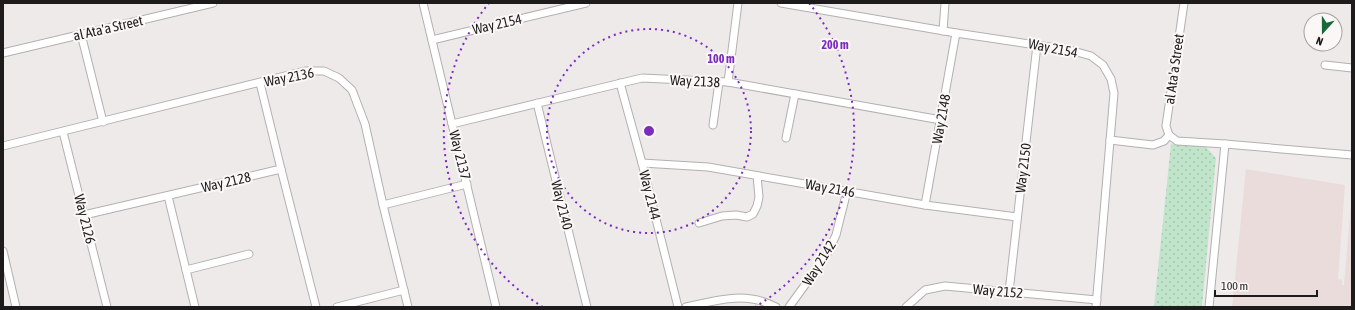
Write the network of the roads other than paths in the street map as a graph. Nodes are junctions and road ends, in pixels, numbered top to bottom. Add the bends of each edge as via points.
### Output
1 (213, 3) edge
2 (423, 3) edge
3 (586, 3) edge
4 (738, 3) edge
5 (781, 3) edge
6 (945, 3) edge
7 (1184, 3) edge
8 (943, 31) junction
9 (956, 33) junction
10 (81, 34) junction
11 (432, 40) junction
12 (1037, 45) junction
13 (3, 52) edge
14 (1325, 65) dead end
15 (1352, 68) edge
16 (719, 82) junction
17 (728, 82) junction
18 (260, 83) junction
19 (620, 83) junction
20 (795, 94) junction
21 (537, 103) junction
22 (941, 120) junction
23 (102, 122) junction
24 (452, 124) junction
25 (713, 125) dead end
26 (63, 132) junction
27 (1169, 136) junction
28 (786, 138) dead end
29 (1110, 140) junction
30 (1225, 144) junction
31 (3, 146) edge
32 (1352, 155) edge
33 (642, 163) junction
34 (281, 169) junction
35 (757, 176) junction
36 (467, 184) junction
37 (847, 191) junction
38 (168, 196) junction
39 (925, 205) junction
40 (382, 206) junction
41 (84, 216) junction
42 (1017, 218) junction
43 (699, 223) dead end
44 (3, 251) edge
45 (249, 254) dead end
46 (186, 270) junction
47 (404, 290) junction
48 (1009, 292) junction
49 (1096, 304) edge
50 (16, 307) edge
51 (107, 307) edge
52 (195, 307) edge
53 (316, 307) edge
54 (337, 307) edge
55 (408, 307) edge
56 (496, 307) edge
57 (587, 307) edge
58 (678, 307) edge
59 (686, 307) edge
60 (776, 307) edge
61 (789, 307) edge
62 (906, 307) edge
63 (1209, 307) edge

1 - 10 street, al Ata'a Street
2 - 11 street, Way 2137
3 - 11 street, Way 2154
4 - 17 street
5 - 8 street, Way 2154
6 - 8 street
7 - 27 street, al Ata'a Street via 1166,126
8 - 9 street, Way 2154
9 - 12 street, Way 2154
9 - 22 street, Way 2148
10 - 13 street, al Ata'a Street
10 - 23 street
11 - 24 street, Way 2137
12 - 29 street, Way 2154 via 1090,56 1103,65 1111,79 1114,93
12 - 42 street, Way 2150
14 - 15 street
16 - 17 street, Way 2138
16 - 19 street, Way 2138 via 642,78
16 - 25 street
17 - 20 street, Way 2138
18 - 23 street, Way 2136
18 - 34 street
18 - 40 street, Way 2136 via 305,71 324,71 339,78 352,90 365,124
19 - 21 street, Way 2138
19 - 33 street, Way 2144
20 - 22 street, Way 2138
20 - 28 street
21 - 24 street, Way 2138
21 - 57 street, Way 2140
22 - 39 street, Way 2148
23 - 26 street, Way 2136
24 - 36 street, Way 2137
26 - 31 street, Way 2136
26 - 41 street, Way 2126
27 - 29 street via 1153,145
27 - 30 street via 1177,141
29 - 49 street, Way 2154
30 - 32 street
30 - 63 street
33 - 35 street, Way 2146 via 708,167
33 - 58 street, Way 2144
34 - 38 street, Way 2128
34 - 53 street
35 - 37 street, Way 2146
35 - 43 street via 759,197 753,214 747,217 722,216
36 - 40 street
36 - 56 street, Way 2137
37 - 39 street, Way 2146
37 - 61 street, Way 2142 via 836,236 826,256
38 - 41 street, Way 2128
38 - 46 street
39 - 42 street, Way 2146
40 - 47 street, Way 2136
41 - 51 street, Way 2126
42 - 48 street, Way 2150
44 - 50 street
45 - 46 street
46 - 52 street
47 - 54 street
47 - 55 street, Way 2136
48 - 49 street, Way 2152
48 - 62 street, Way 2152 via 945,286 925,290
59 - 60 street via 726,298 764,300

